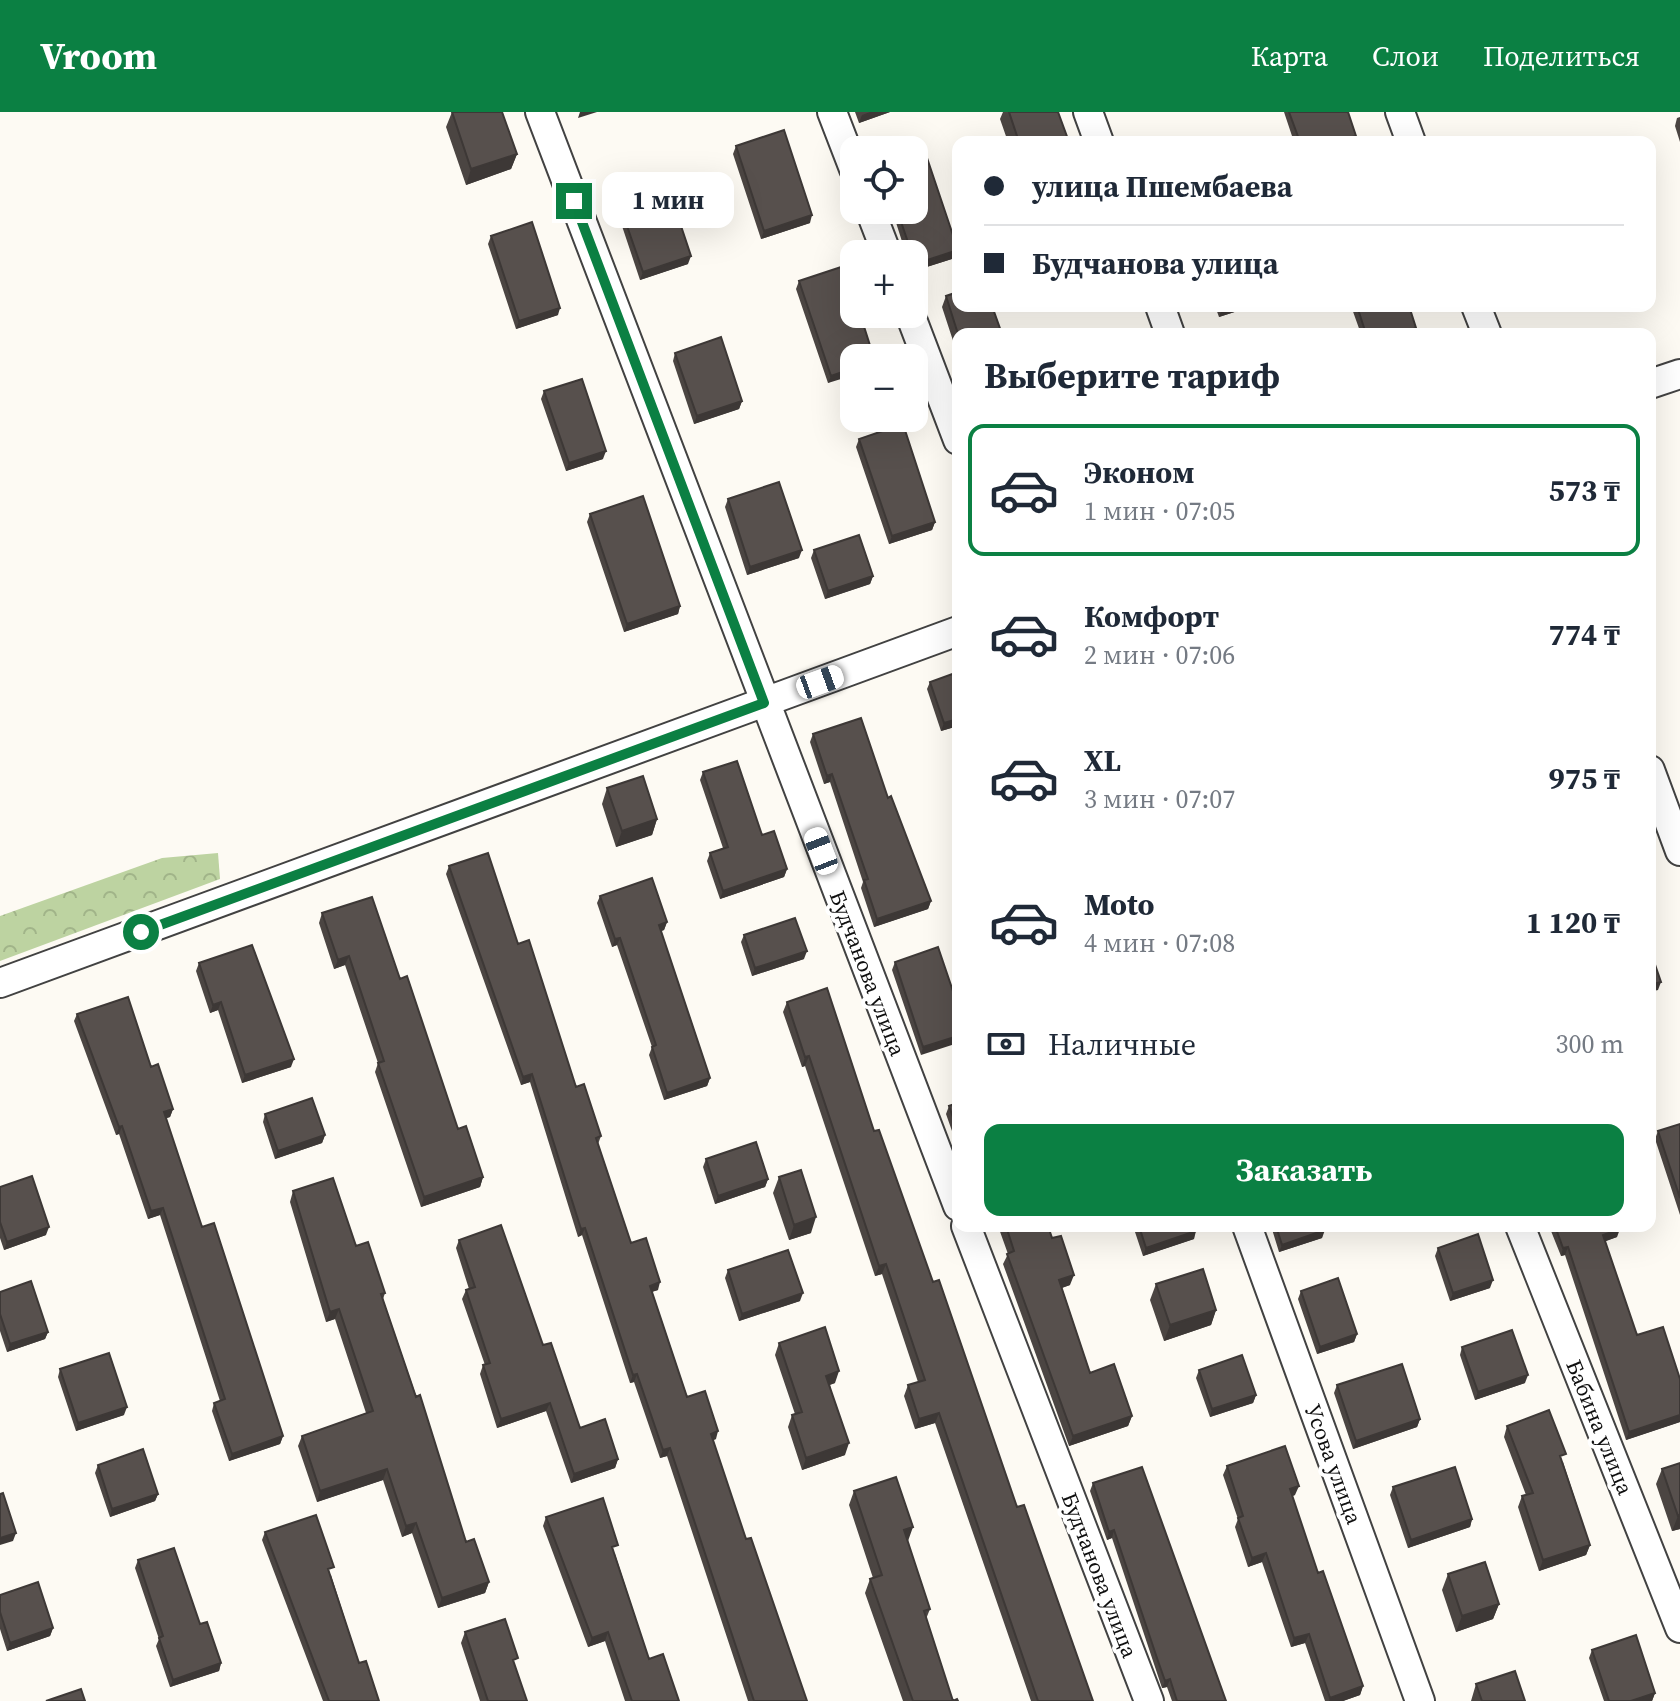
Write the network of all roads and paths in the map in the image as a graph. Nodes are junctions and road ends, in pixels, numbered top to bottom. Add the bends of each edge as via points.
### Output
1 (540, 112) edge
2 (832, 112) edge
3 (1088, 112) edge
4 (1400, 112) edge
5 (841, 136) edge
6 (1097, 136) edge
7 (1409, 136) edge
8 (915, 328) edge
9 (1680, 374) edge
10 (1656, 382) edge
11 (952, 424) edge
12 (952, 633) edge
13 (764, 703) junction
14 (1656, 786) edge
15 (1680, 851) edge
16 (0, 983) edge
17 (952, 1190) edge
18 (968, 1232) edge
19 (1249, 1232) edge
20 (1522, 1232) edge
21 (1680, 1628) edge
22 (1149, 1701) edge
23 (1420, 1701) edge

1 - 13 street, Будчанова улица
2 - 5 street
3 - 6 street
4 - 7 street
8 - 11 street
9 - 10 street
12 - 13 street
13 - 16 street
13 - 17 street, Будчанова улица
14 - 15 street
18 - 22 street, Будчанова улица
19 - 23 street, Усова улица
20 - 21 street, Бабина улица

